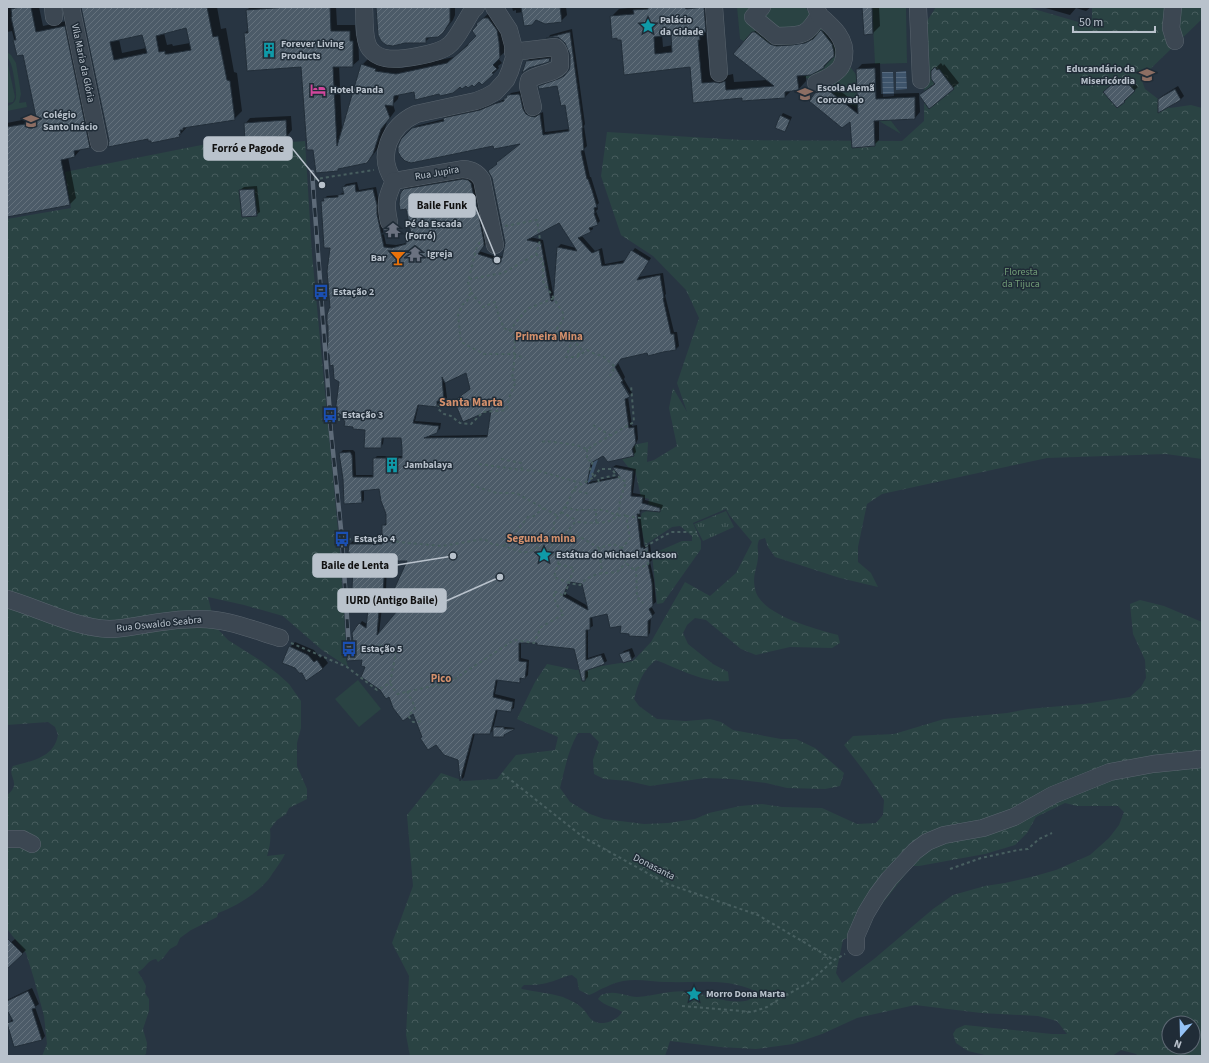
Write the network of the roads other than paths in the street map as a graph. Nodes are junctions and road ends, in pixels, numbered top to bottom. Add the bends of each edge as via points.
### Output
1 (71, 7) edge
2 (364, 7) edge
3 (461, 7) edge
4 (476, 7) edge
5 (494, 7) edge
6 (714, 7) edge
7 (762, 7) edge
8 (918, 7) edge
9 (1173, 7) edge
10 (817, 11) edge
11 (462, 25) junction
12 (1175, 41) dead end
13 (514, 52) junction
14 (719, 72) dead end
15 (920, 80) dead end
16 (816, 84) dead end
17 (533, 107) dead end
18 (99, 144) dead end
19 (394, 181) junction
20 (389, 222) dead end
21 (495, 245) dead end
22 (7, 599) edge
23 (280, 638) road end
24 (1202, 759) edge
25 (7, 839) edge
26 (32, 844) dead end
27 (856, 947) road end

1 - 18 street, Vila Maria da Glória
2 - 11 street via 366,41 375,54 385,58 404,58 444,49 453,42
3 - 11 street
4 - 11 street
5 - 13 street via 509,30
6 - 14 street
7 - 10 street via 753,17 776,36 805,33 813,26
8 - 15 street
9 - 12 street via 1172,28
10 - 16 street via 842,38 845,51 839,71
13 - 17 street via 555,47 560,52 560,66 557,69 529,80
13 - 19 street via 506,80 495,92 476,101 416,114 401,124 391,136 386,149 387,169
19 - 20 street via 386,207
19 - 21 street, Rua Jupira via 463,169 473,171 482,180
22 - 23 street, Rua Oswaldo Seabra via 75,623 109,629 125,629 196,618 225,621
24 - 27 street via 1110,772 1052,795 1014,816 983,828 944,835 926,842 889,879 877,895 856,936
25 - 26 street via 22,839

